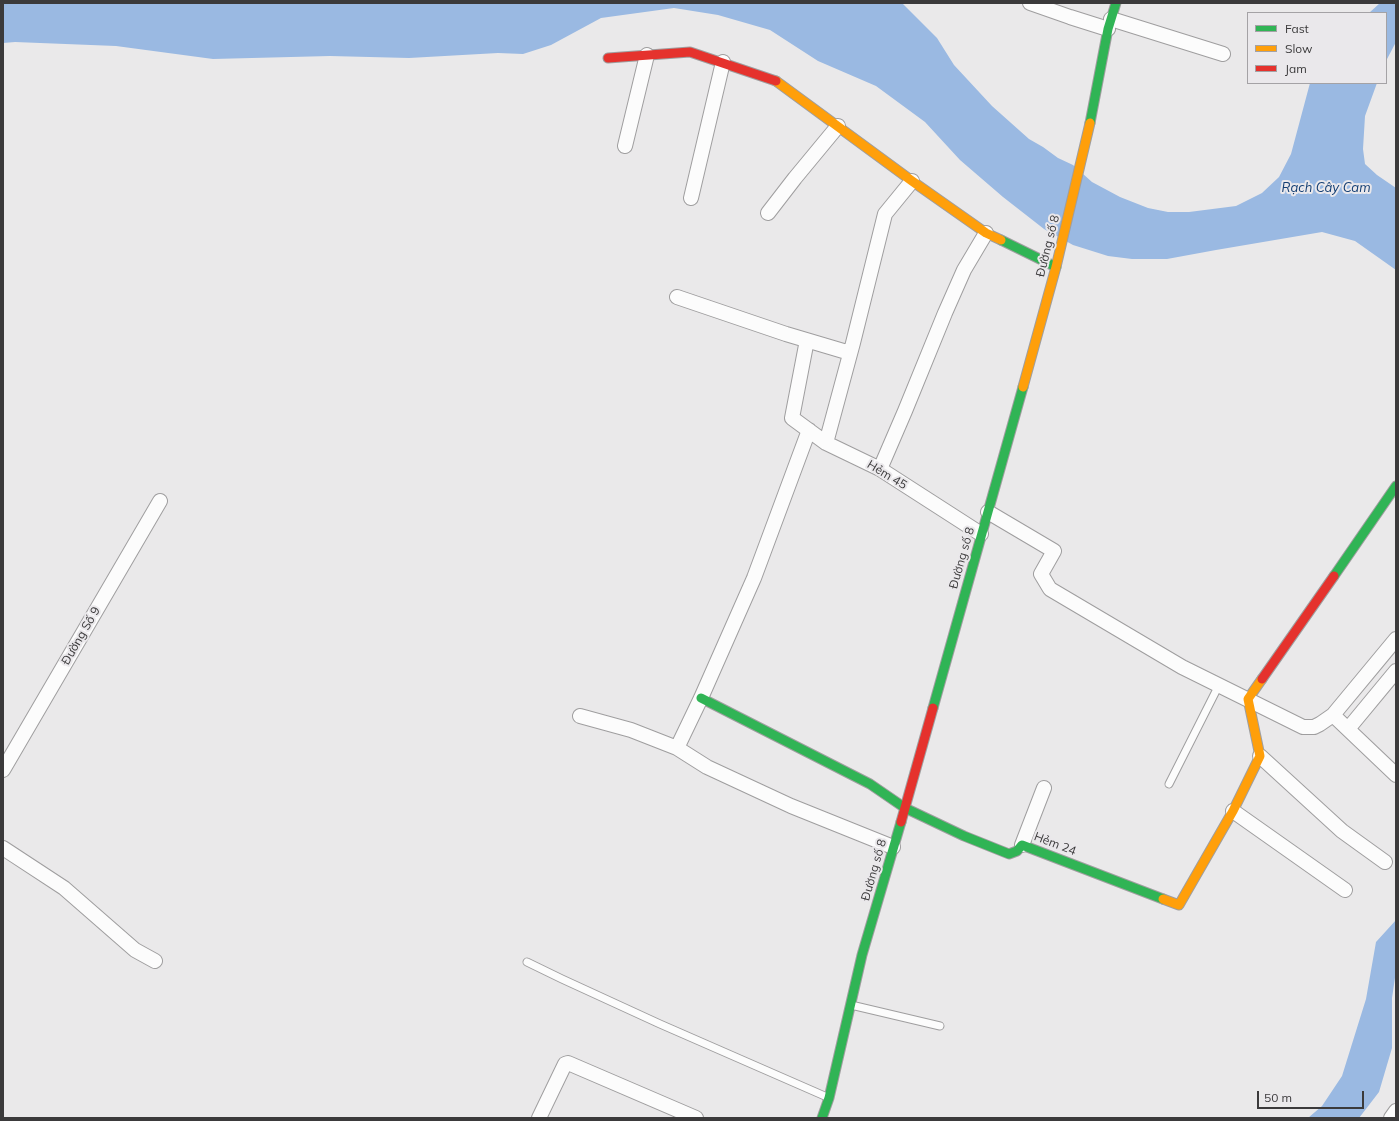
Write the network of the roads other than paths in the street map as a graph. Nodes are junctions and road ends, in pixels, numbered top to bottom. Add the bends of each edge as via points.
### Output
1 (1030, 3) edge
2 (1116, 3) edge
3 (1110, 24) junction
4 (1223, 54) dead end
5 (647, 55) junction
6 (608, 58) dead end
7 (723, 62) junction
8 (838, 126) junction
9 (625, 146) dead end
10 (912, 181) junction
11 (691, 198) dead end
12 (768, 213) dead end
13 (986, 234) junction
14 (1056, 267) junction
15 (676, 297) dead end
16 (807, 340) junction
17 (850, 353) junction
18 (809, 430) junction
19 (826, 443) junction
20 (880, 469) junction
21 (1396, 486) edge
22 (160, 501) dead end
23 (988, 512) junction
24 (981, 534) junction
25 (1396, 639) edge
26 (1394, 676) edge
27 (1219, 685) junction
28 (701, 698) junction
29 (1248, 699) junction
30 (580, 716) dead end
31 (1333, 716) junction
32 (1348, 729) junction
33 (677, 748) junction
34 (1260, 756) junction
35 (3, 770) edge
36 (1396, 775) edge
37 (1169, 784) dead end
38 (1044, 788) dead end
39 (905, 808) junction
40 (1233, 811) junction
41 (1022, 845) junction
42 (893, 847) junction
43 (3, 848) edge
44 (1385, 862) dead end
45 (1345, 890) dead end
46 (155, 961) dead end
47 (527, 962) dead end
48 (851, 1005) junction
49 (940, 1026) dead end
50 (829, 1098) junction
51 (1396, 1111) edge
52 (539, 1118) edge
53 (696, 1118) edge
54 (822, 1118) edge
55 (1392, 1118) edge

1 - 3 street via 1070,17
2 - 3 street, Đường số 8
3 - 4 street
3 - 14 street, Đường số 8 via 1088,135
5 - 6 street
5 - 7 street via 690,52
5 - 9 street
7 - 8 street via 774,79
7 - 11 street
8 - 10 street
8 - 12 street
10 - 13 street
10 - 17 street via 885,214
13 - 14 street
13 - 20 street via 964,270
14 - 23 street, Đường số 8
15 - 16 street
16 - 17 street
16 - 18 street, Hẻm 45 via 792,418
17 - 19 street
18 - 19 street, Hẻm 45
18 - 28 street via 754,578
19 - 20 street, Hẻm 45
20 - 24 street, Hẻm 45
21 - 29 street
22 - 35 street, Đường Số 9
23 - 24 street, Đường số 8
23 - 27 street via 1054,551 1041,574 1050,589 1182,667
24 - 39 street, Đường số 8
25 - 31 street
26 - 32 street
27 - 29 street
27 - 37 lane
28 - 33 street
28 - 39 street via 870,784
29 - 31 street via 1303,727 1314,727
29 - 34 street
30 - 33 street via 631,730
31 - 32 street
32 - 36 street
33 - 42 street via 707,767 791,806
34 - 40 street
34 - 44 street via 1342,831
38 - 41 street
39 - 41 street, Hẻm 24 via 1009,854 1017,851
39 - 42 street, Đường số 8
40 - 41 street, Hẻm 24 via 1179,905
40 - 45 street
42 - 48 street, Đường số 8 via 862,955
43 - 46 street via 64,888 135,950
47 - 50 lane
48 - 49 lane
48 - 50 street, Đường số 8
50 - 54 street, Đường số 8
51 - 55 street
52 - 53 street via 565,1064 568,1063

